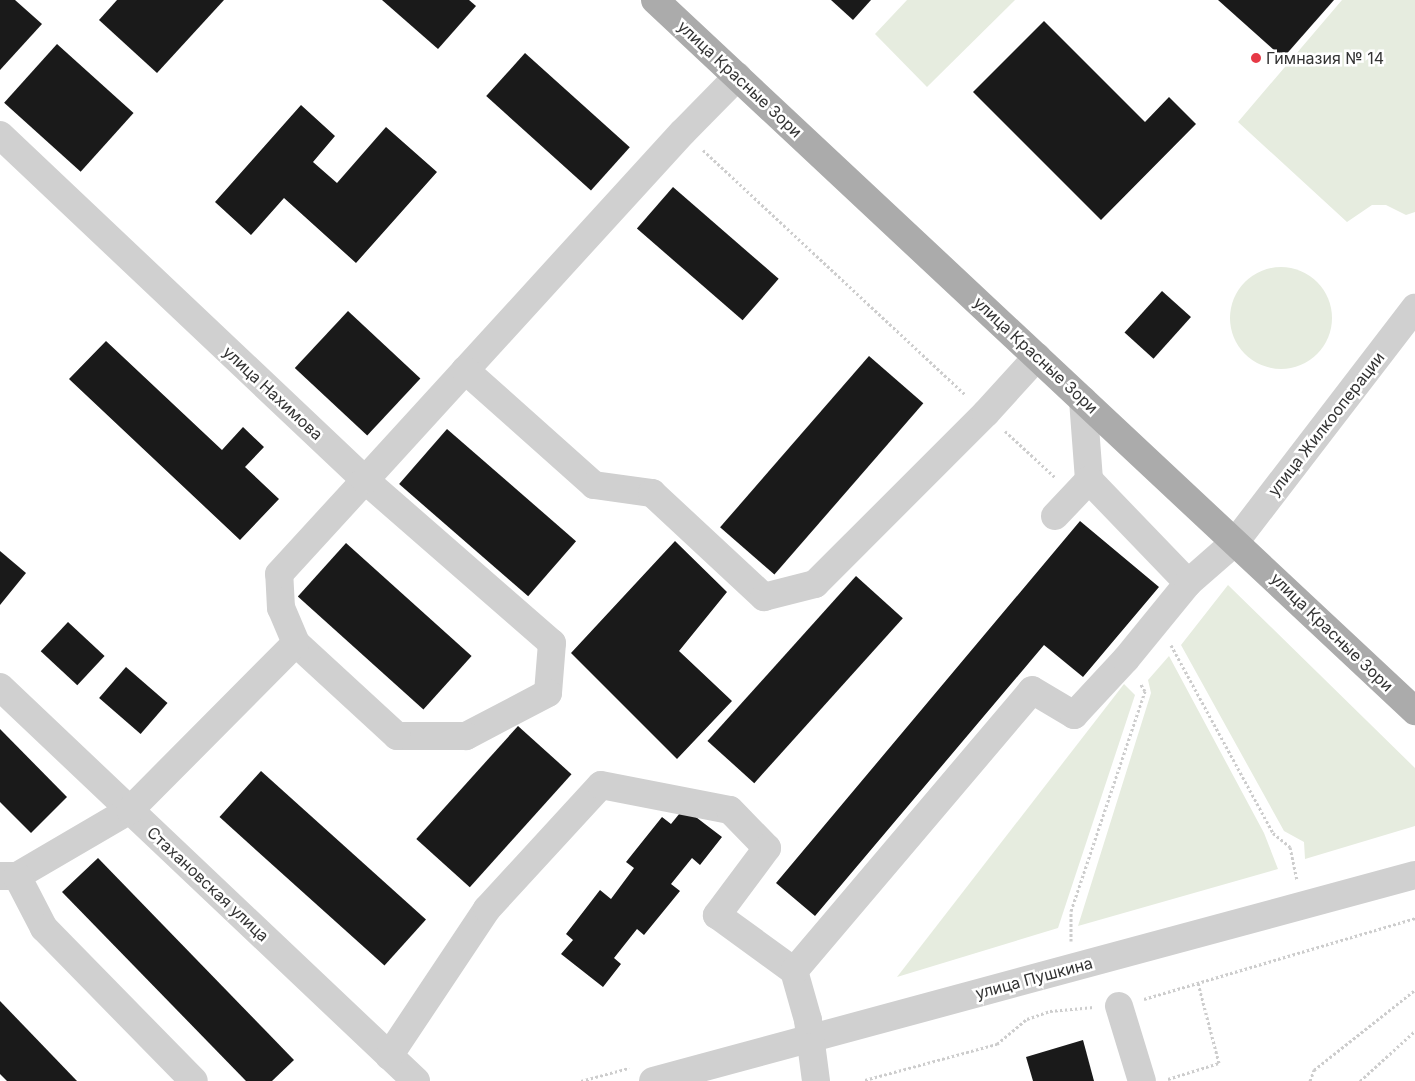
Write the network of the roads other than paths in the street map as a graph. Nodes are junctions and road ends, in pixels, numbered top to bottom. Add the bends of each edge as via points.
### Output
1 (656, 0) edge
2 (738, 76) junction
3 (0, 135) edge
4 (1415, 308) edge
5 (1037, 357) junction
6 (465, 370) junction
7 (1084, 400) junction
8 (365, 480) junction
9 (1082, 488) junction
10 (1055, 516) dead end
11 (1236, 541) junction
12 (1188, 583) junction
13 (296, 643) junction
14 (0, 687) edge
15 (1415, 711) edge
16 (130, 810) junction
17 (1415, 875) edge
18 (8, 876) edge
19 (794, 971) junction
20 (1119, 1006) road end
21 (810, 1038) junction
22 (389, 1056) junction
23 (194, 1081) edge
24 (416, 1081) edge
25 (653, 1081) edge
26 (816, 1081) edge
27 (1142, 1081) edge

1 - 2 main road, улица Красные Зори
2 - 5 main road, улица Красные Зори
2 - 6 street
3 - 8 street, улица Нахимова
4 - 11 street, улица Жилкооперации
5 - 6 street via 986,413 815,584 764,597 652,493 594,484
5 - 7 main road, улица Красные Зори
6 - 8 street
7 - 9 street
7 - 11 main road, улица Красные Зори
8 - 13 street via 279,574 281,608
8 - 13 street, улица Нахимова via 552,643 548,693 466,736 397,736
9 - 10 street
9 - 12 street
11 - 12 street, улица Жилкооперации
11 - 15 main road, улица Красные Зори
12 - 19 street, улица Жилкооперации via 1126,659 1074,715 1032,690
13 - 16 street
14 - 16 street, Стахановская улица
16 - 18 street
16 - 22 street, Стахановская улица
17 - 21 street, улица Пушкина
18 - 23 street via 44,928
19 - 21 street
19 - 22 street via 717,915 767,848 730,810 601,784 487,909
20 - 27 street
21 - 25 street, улица Пушкина
21 - 26 street
22 - 24 street, Стахановская улица

